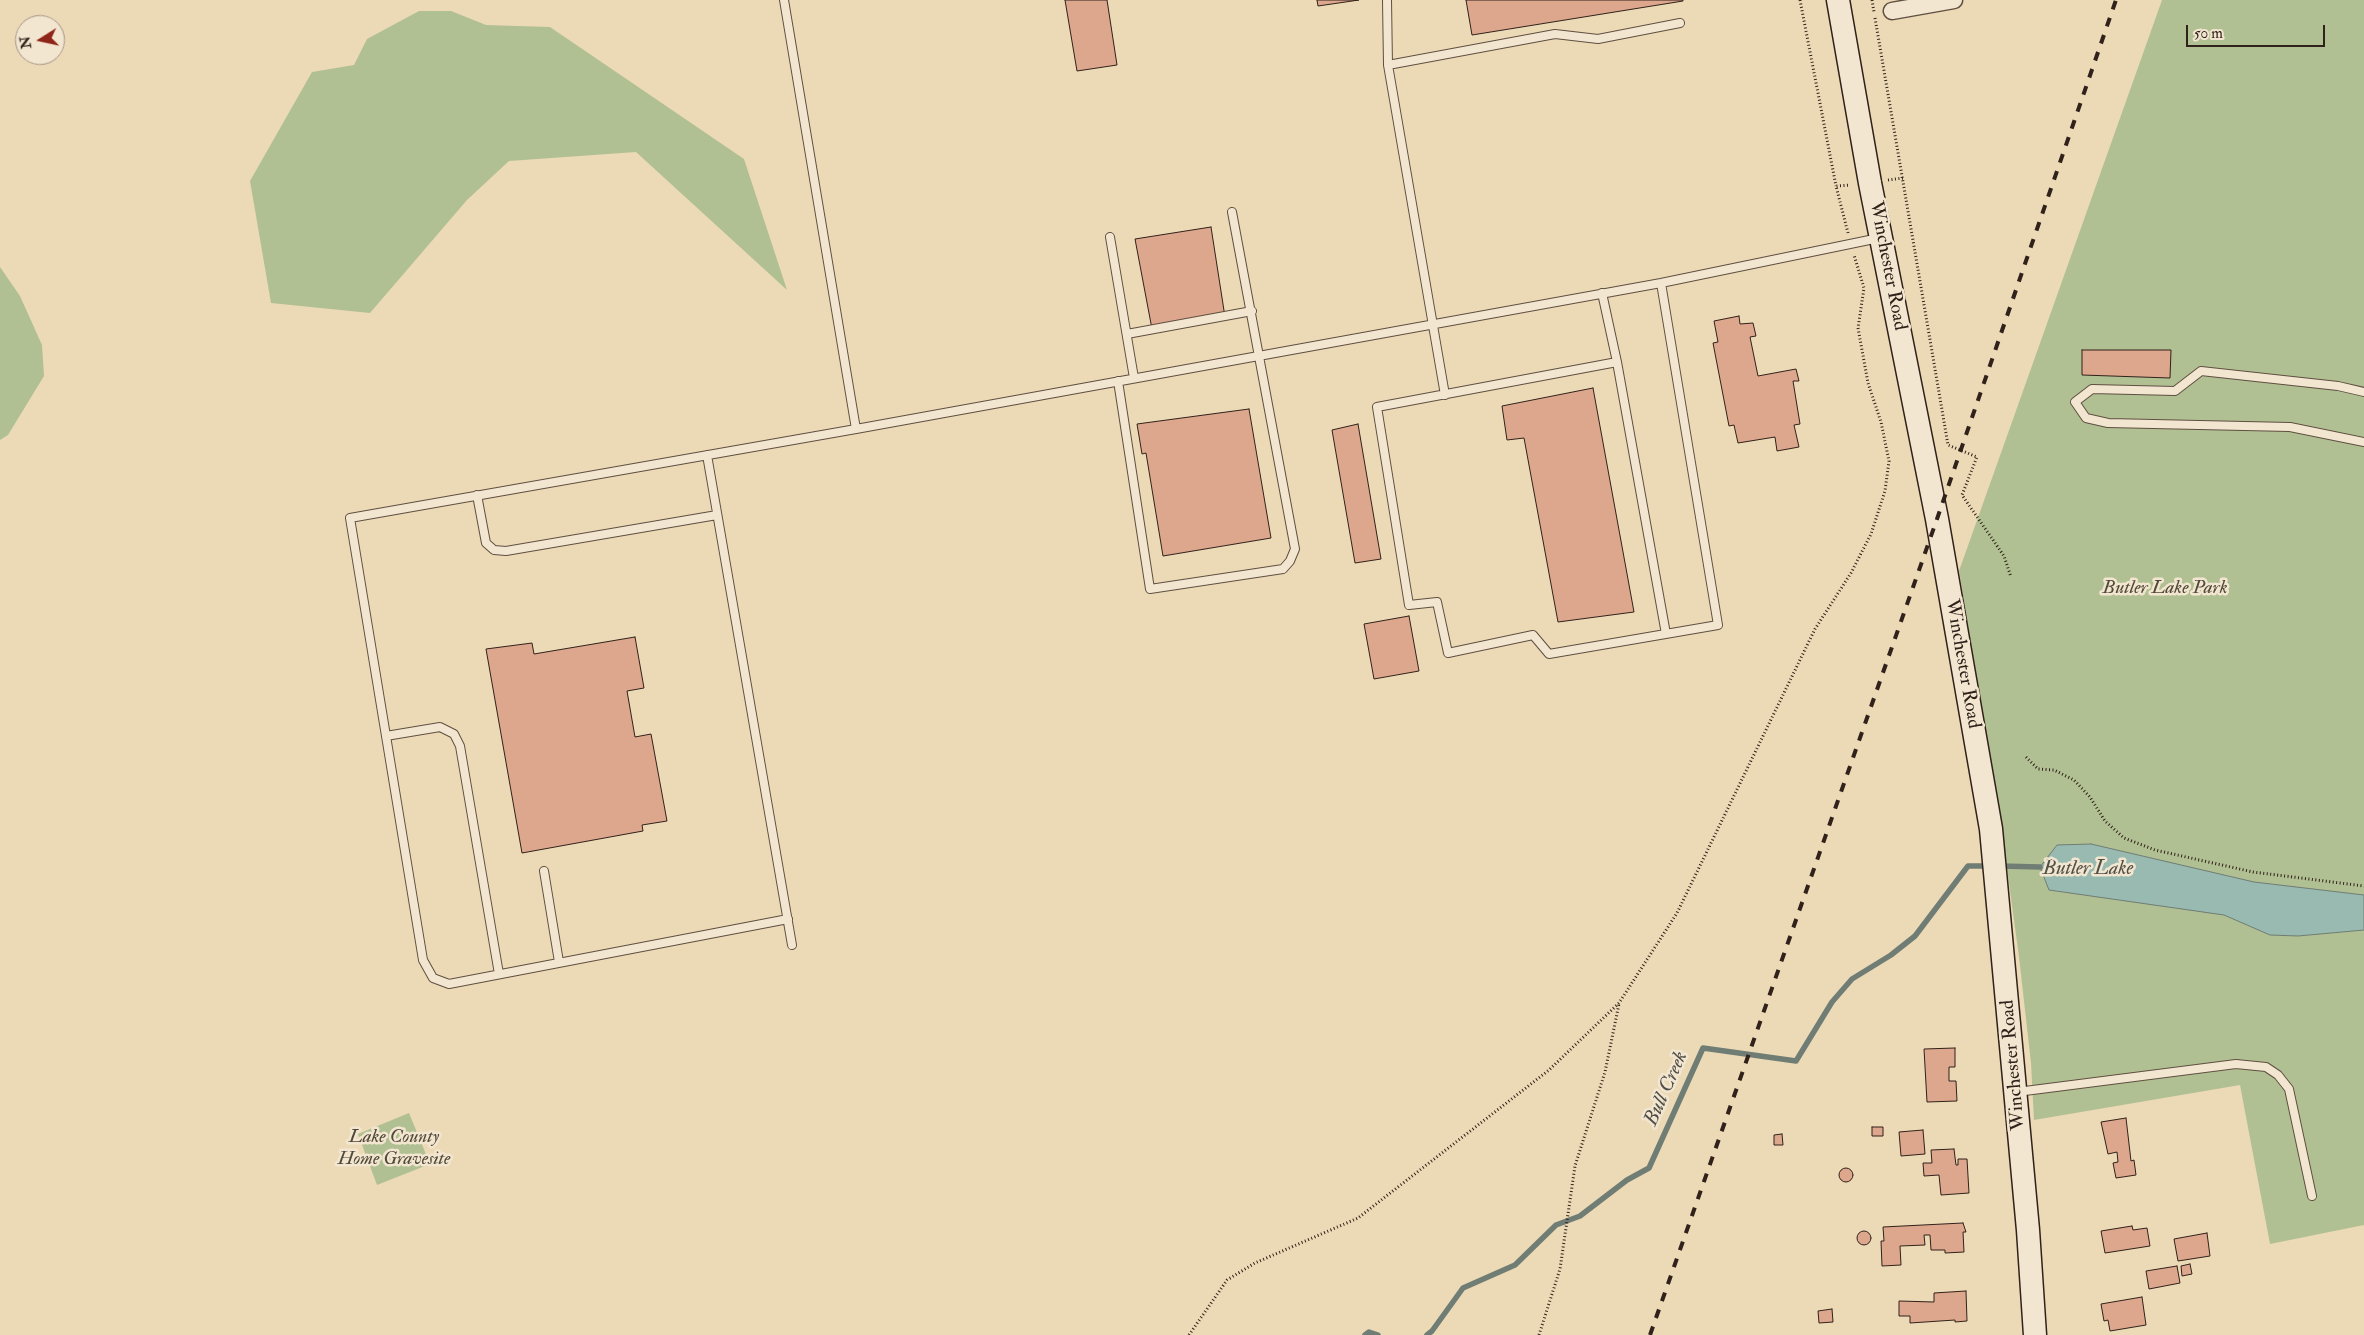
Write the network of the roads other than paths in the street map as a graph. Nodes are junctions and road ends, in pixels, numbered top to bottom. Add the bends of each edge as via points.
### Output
1 (784, 0) edge
2 (1386, 0) edge
3 (1838, 0) edge
4 (1954, 0) edge
5 (1892, 11) dead end
6 (1680, 22) dead end
7 (1388, 65) junction
8 (1232, 212) dead end
9 (1110, 237) dead end
10 (1881, 238) junction
11 (1661, 283) junction
12 (1602, 293) junction
13 (1252, 311) junction
14 (1434, 324) junction
15 (1127, 334) junction
16 (1261, 355) junction
17 (1616, 362) junction
18 (1134, 378) junction
19 (1118, 381) junction
20 (2364, 392) edge
21 (1445, 395) junction
22 (856, 428) junction
23 (2364, 442) edge
24 (707, 455) junction
25 (477, 495) junction
26 (717, 516) junction
27 (1666, 634) junction
28 (386, 736) junction
29 (544, 872) dead end
30 (788, 919) junction
31 (792, 945) dead end
32 (559, 962) junction
33 (499, 974) junction
34 (2016, 1092) junction
35 (2312, 1196) dead end
36 (2035, 1335) edge

1 - 22 lane
2 - 7 lane
3 - 10 main road, Winchester Road
4 - 5 street
6 - 7 lane via 1598,39 1555,34
7 - 14 lane
8 - 13 lane
9 - 15 lane
10 - 11 lane
10 - 34 main road, Winchester Road via 1937,519 1991,829
11 - 12 lane
11 - 27 lane via 1718,625
12 - 14 lane
12 - 17 lane
13 - 15 lane
13 - 16 lane
14 - 16 lane
14 - 21 lane
15 - 18 lane
16 - 18 lane
16 - 19 lane via 1295,549 1283,569 1150,588
17 - 21 lane
17 - 27 lane
18 - 19 lane
19 - 22 lane
20 - 23 lane via 2338,386 2201,372 2175,391 2092,389 2075,402 2086,418 2108,423 2290,427
21 - 27 lane via 1378,407 1409,606 1437,602 1448,653 1533,635 1549,654
22 - 24 lane
24 - 25 lane
24 - 26 lane
25 - 26 lane via 486,543 494,550 506,551
25 - 28 lane via 350,518
26 - 30 lane
28 - 33 lane via 440,727 454,734 460,746
28 - 33 lane via 423,960 433,978 449,984
29 - 32 lane
30 - 31 lane
30 - 32 lane
32 - 33 lane
34 - 35 lane via 2236,1064 2266,1066 2289,1089
34 - 36 main road, Winchester Road

